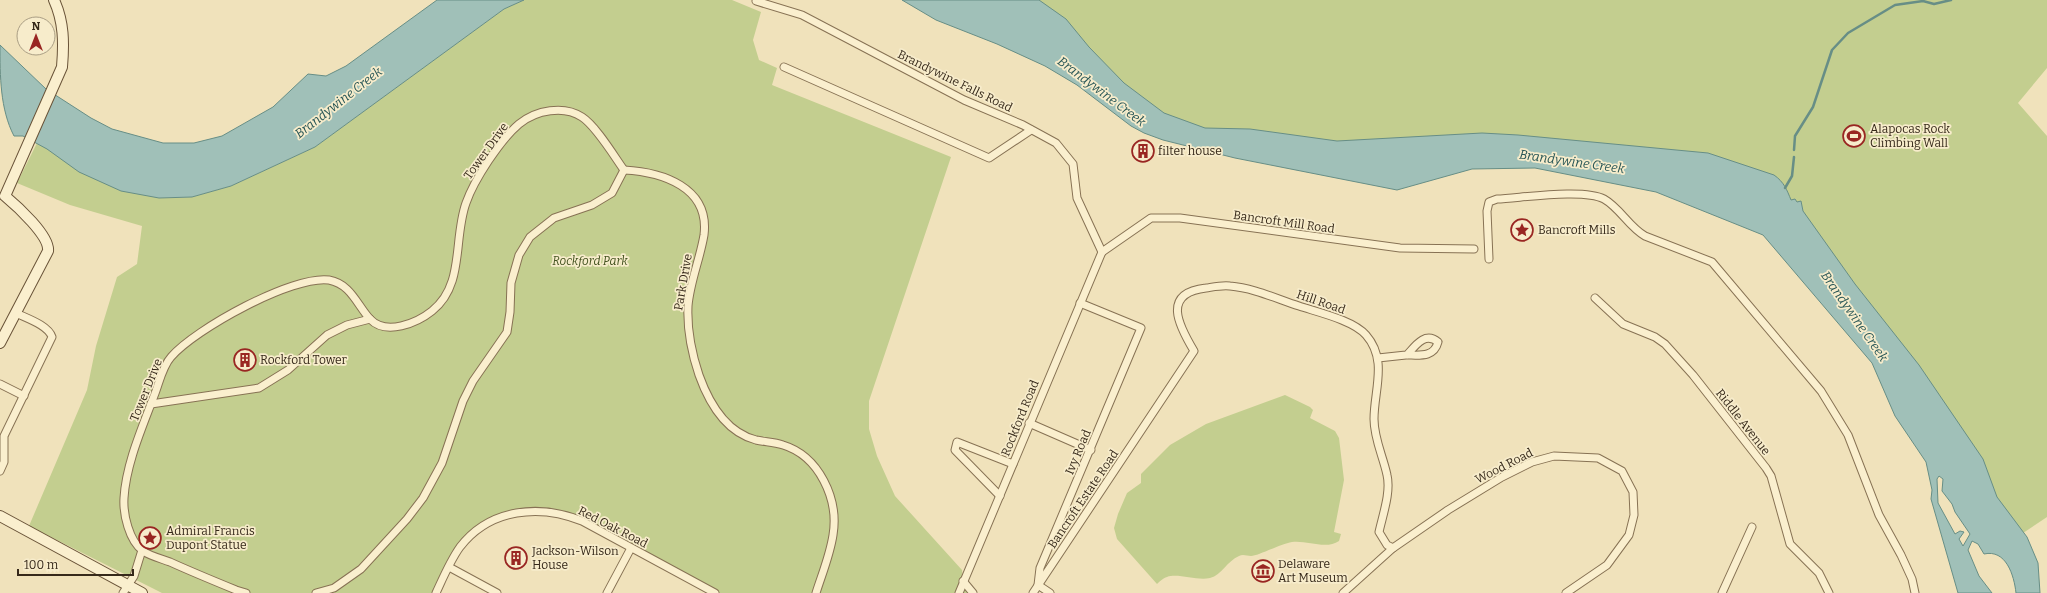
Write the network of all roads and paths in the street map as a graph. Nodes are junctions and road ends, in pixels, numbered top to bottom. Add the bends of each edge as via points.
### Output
1 (54, 0) edge
2 (756, 1) dead end
3 (784, 68) dead end
4 (1031, 130) junction
5 (624, 170) junction
6 (2, 196) edge
7 (1474, 249) dead end
8 (1102, 252) junction
9 (1489, 259) dead end
10 (1595, 298) dead end
11 (1080, 303) junction
12 (16, 313) junction
13 (370, 319) junction
14 (0, 343) edge
15 (1407, 355) dead end
16 (1378, 358) junction
17 (0, 384) edge
18 (24, 396) junction
19 (151, 404) junction
20 (1151, 417) joint
21 (1029, 423) junction
22 (1092, 450) junction
23 (1013, 464) junction
24 (0, 471) edge
25 (1000, 496) junction
26 (0, 516) edge
27 (1752, 526) dead end
28 (631, 548) junction
29 (1393, 548) junction
30 (142, 550) junction
31 (449, 567) junction
32 (963, 582) junction
33 (1038, 585) junction
34 (125, 589) edge
35 (142, 593) edge
36 (246, 593) edge
37 (316, 593) edge
38 (436, 593) edge
39 (497, 593) edge
40 (607, 593) edge
41 (716, 593) edge
42 (816, 593) edge
43 (959, 593) edge
44 (973, 593) edge
45 (1033, 593) edge
46 (1050, 593) edge
47 (1343, 593) edge
48 (1566, 593) edge
49 (1722, 593) edge
50 (1829, 593) edge
51 (1915, 593) edge

1 - 6 street via 60,14 64,46 62,67
2 - 4 street, Brandywine Falls Road via 802,15 964,100
3 - 4 street via 988,158
4 - 8 street, Brandywine Falls Road via 1056,143 1073,164 1077,198
5 - 13 street, Tower Drive via 606,142 582,117 557,108 520,122 473,184 465,207 458,260 450,289 442,300 434,310 415,323 396,328 378,324
5 - 37 street via 612,193 592,205 554,218 530,237 519,255 511,283 507,332 472,382 442,463 423,498 407,520 361,569 334,588
5 - 42 street, Park Drive via 645,171 676,182 694,197 700,206 704,235 688,306 696,364 710,401 728,425 748,438 793,449 809,461 822,476 830,495 834,527 831,546
6 - 12 street via 40,232 49,245 44,261
7 - 8 street, Bancroft Mill Road via 1400,248 1180,218 1151,218
8 - 11 street, Rockford Road
9 - 51 street via 1486,211 1489,202 1496,199 1586,194 1603,199 1614,206 1645,236 1712,262 1821,391 1848,434 1879,515 1901,555 1912,579
10 - 50 street, Riddle Avenue via 1623,324 1655,337 1665,344 1702,387 1771,476 1790,544 1819,573
11 - 21 street, Rockford Road
11 - 22 street, Ivy Road via 1141,328
12 - 14 street
12 - 18 street via 45,329 52,337
13 - 19 street via 347,325 327,335 288,370 259,388
13 - 19 street, Tower Drive via 347,288 330,280 307,282 268,295 202,331 171,357
15 - 16 street
16 - 20 street, Hill Road via 1366,334 1339,320 1247,289 1228,285 1197,289 1186,294 1178,304 1177,314 1178,321 1194,351
16 - 29 street, Hill Road via 1379,380 1374,419 1379,450 1388,476 1379,532 1388,546
17 - 18 street
18 - 24 street via 3,439 4,462
19 - 30 street, Tower Drive via 130,466 124,500 126,525
20 - 33 street, Bancroft Estate Road
21 - 22 street
21 - 23 street, Rockford Road
22 - 33 street, Ivy Road via 1040,568
23 - 25 street, Rockford Road
23 - 25 street via 957,442 955,450
25 - 32 street, Rockford Road
26 - 34 street
27 - 49 street
28 - 31 street, Red Oak Road via 573,518 551,511 529,511 509,515 481,528 460,547
28 - 40 street
28 - 41 street, Red Oak Road
29 - 47 street, Wood Road
29 - 48 street, Wood Road via 1448,510 1532,462 1554,456 1598,458 1622,471 1633,492 1634,515 1631,528 1629,535 1607,565
30 - 34 street via 134,576
30 - 36 street
31 - 38 street, Red Oak Road
31 - 39 street
32 - 43 street, Rockford Road
32 - 44 street
33 - 45 street, Bancroft Estate Road
33 - 46 street
34 - 35 street

